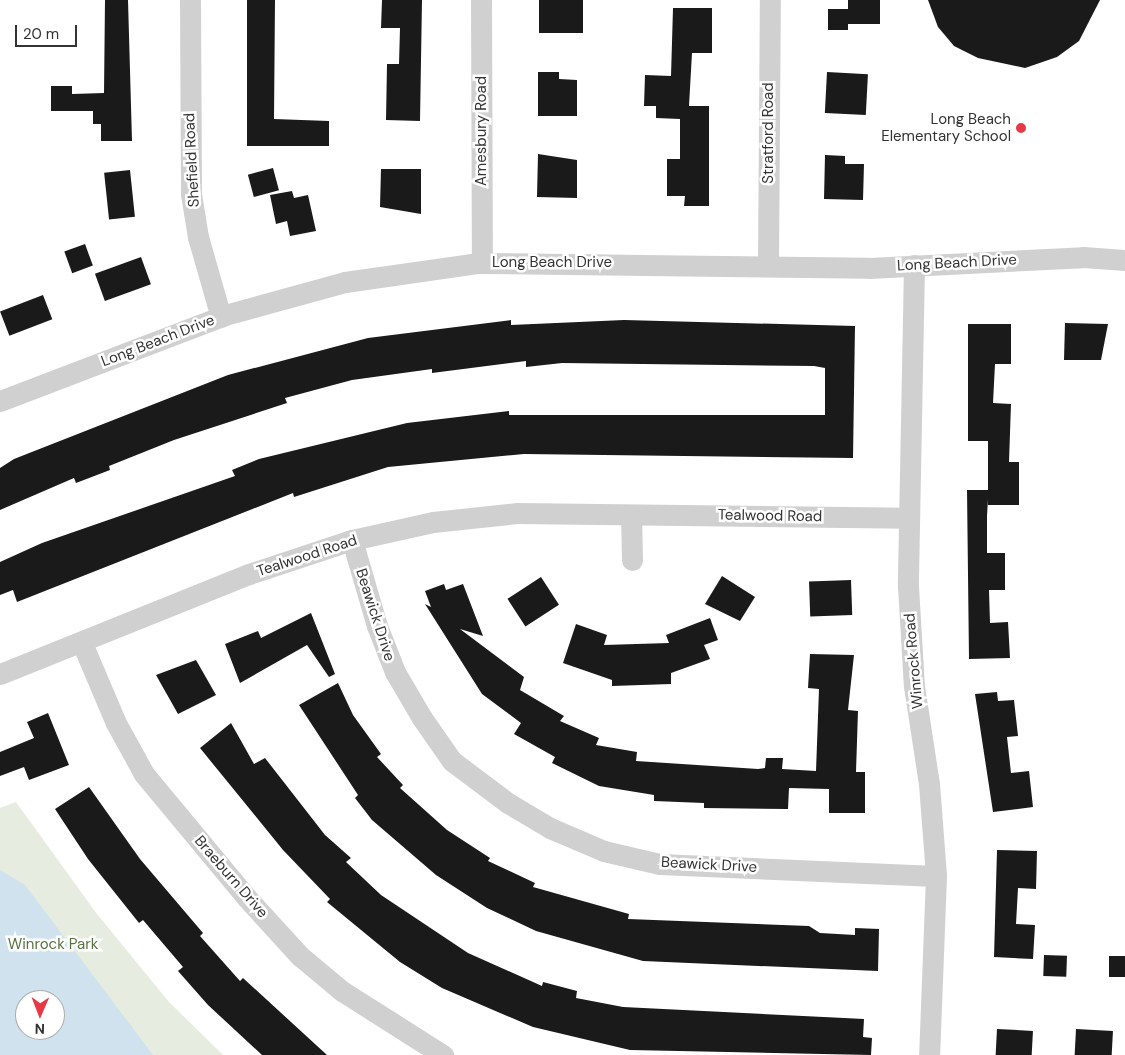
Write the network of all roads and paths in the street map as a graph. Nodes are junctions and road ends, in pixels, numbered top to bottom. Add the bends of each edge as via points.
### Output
1 (190, 0) edge
2 (481, 0) edge
3 (770, 0) edge
4 (1125, 260) edge
5 (482, 263) junction
6 (768, 266) junction
7 (914, 266) junction
8 (221, 317) junction
9 (0, 401) edge
10 (631, 514) junction
11 (908, 518) junction
12 (352, 540) junction
13 (632, 560) dead end
14 (82, 643) junction
15 (0, 674) edge
16 (936, 876) junction
17 (444, 1055) edge
18 (929, 1055) edge

1 - 8 street, Shefield Road via 191,194 198,237
2 - 5 street, Amesbury Road
3 - 6 street, Stratford Road
4 - 7 street, Long Beach Drive via 1084,256
5 - 6 street, Long Beach Drive
5 - 8 street, Long Beach Drive via 345,282
6 - 7 street, Long Beach Drive
7 - 11 street, Winrock Road
8 - 9 street, Long Beach Drive
10 - 11 street, Tealwood Road
10 - 12 street, Tealwood Road via 488,516 433,522
10 - 13 street
11 - 16 street, Winrock Road via 910,649
12 - 14 street, Tealwood Road via 249,574
12 - 16 street, Beawick Drive via 377,626 395,672 422,718 452,761 508,804 550,828 604,851 660,864
14 - 15 street, Tealwood Road
14 - 17 street, Braeburn Drive via 116,723 144,774 247,898 300,956 342,991
16 - 18 street, Winrock Road

